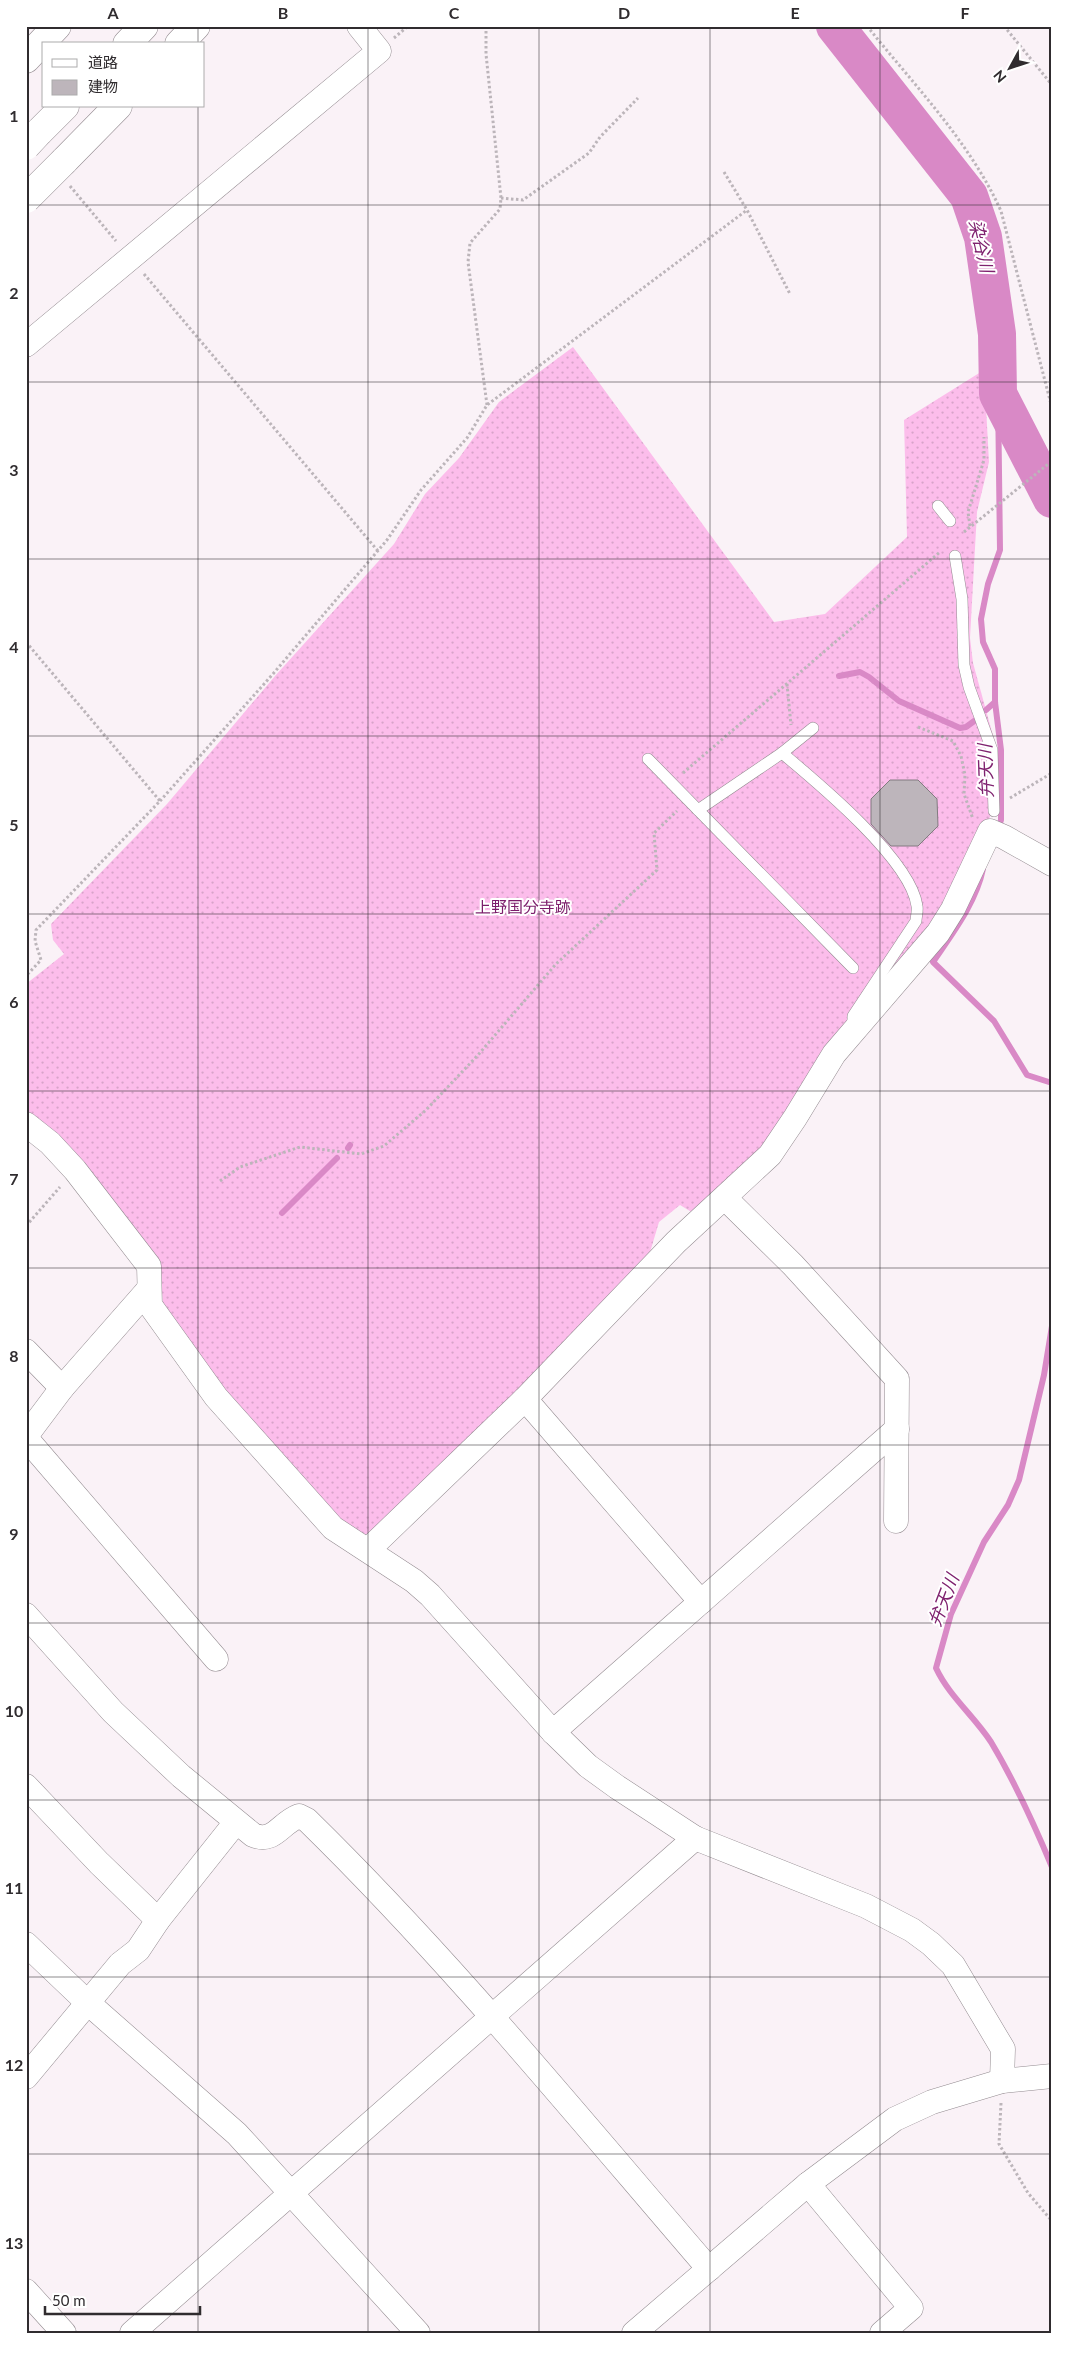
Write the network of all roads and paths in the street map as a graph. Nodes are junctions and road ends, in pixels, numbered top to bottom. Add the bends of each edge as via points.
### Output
1 (57, 26) edge
2 (144, 26) edge
3 (196, 26) edge
4 (359, 26) edge
5 (486, 26) edge
6 (867, 26) edge
7 (1004, 26) edge
8 (129, 42) edge
9 (181, 42) edge
10 (28, 52) edge
11 (1052, 85) edge
12 (638, 98) dead end
13 (63, 108) edge
14 (116, 108) edge
15 (33, 139) edge
16 (724, 172) dead end
17 (67, 173) junction
18 (501, 198) junction
19 (26, 199) edge
20 (747, 210) junction
21 (130, 258) junction
22 (790, 294) dead end
23 (26, 345) edge
24 (487, 405) junction
25 (1052, 408) edge
26 (984, 437) dead end
27 (1052, 461) edge
28 (938, 506) dead end
29 (950, 521) dead end
30 (970, 527) junction
31 (957, 537) dead end
32 (942, 550) dead end
33 (378, 551) junction
34 (955, 556) dead end
35 (26, 642) edge
36 (787, 684) junction
37 (918, 727) dead end
38 (813, 728) dead end
39 (793, 744) junction
40 (782, 753) junction
41 (648, 759) dead end
42 (1052, 773) edge
43 (671, 783) junction
44 (160, 800) junction
45 (688, 801) junction
46 (1004, 802) dead end
47 (698, 810) junction
48 (992, 821) junction
49 (1052, 864) edge
50 (853, 968) dead end
51 (26, 976) edge
52 (853, 1030) junction
53 (26, 1124) edge
54 (75, 1170) junction
55 (220, 1181) dead end
56 (725, 1198) junction
57 (26, 1226) edge
58 (148, 1290) junction
59 (26, 1351) edge
60 (62, 1388) junction
61 (525, 1399) junction
62 (897, 1428) junction
63 (26, 1437) edge
64 (896, 1521) dead end
65 (368, 1550) junction
66 (701, 1602) junction
67 (26, 1615) edge
68 (216, 1659) dead end
69 (553, 1732) junction
70 (26, 1786) edge
71 (236, 1822) junction
72 (695, 1838) junction
73 (158, 1920) junction
74 (26, 1944) edge
75 (88, 2003) junction
76 (493, 2017) junction
77 (1052, 2076) edge
78 (26, 2077) edge
79 (1002, 2082) junction
80 (808, 2184) junction
81 (293, 2194) junction
82 (1052, 2221) edge
83 (709, 2269) junction
84 (26, 2292) edge
85 (64, 2333) edge
86 (132, 2333) edge
87 (418, 2333) edge
88 (634, 2333) edge
89 (882, 2333) edge

1 - 10 main road
2 - 8 main road
3 - 9 main road
4 - 21 street via 378,51
5 - 18 path
6 - 25 path via 987,180 1001,211
7 - 11 path
12 - 18 path via 589,153 523,200
13 - 15 main road
14 - 17 main road
16 - 20 path
17 - 19 main road, bridge
17 - 21 path
18 - 24 path via 500,209 470,243 468,262
20 - 22 path
20 - 24 path
21 - 23 street
21 - 33 path
24 - 33 path via 466,438 420,490
26 - 30 path via 984,460 968,512
27 - 30 path
28 - 29 lane
30 - 31 path
32 - 36 path
33 - 44 path
34 - 48 lane via 962,599 964,665 992,750
35 - 44 path
36 - 39 path
36 - 43 path
37 - 48 path via 953,742 961,756 968,810 979,829
38 - 39 lane
39 - 40 lane
40 - 47 lane
40 - 52 lane via 833,796 893,859 908,880 917,906 916,922 853,1016
41 - 43 lane
42 - 46 path
43 - 45 lane
44 - 51 path via 36,930 35,941 41,960
45 - 47 lane
45 - 55 path via 654,833 658,870 556,964 478,1055 401,1133 384,1146 361,1154 300,1147 240,1167
47 - 50 lane
48 - 49 street via 1004,837
48 - 52 street via 953,909 938,932
52 - 56 street via 824,1068 780,1142
53 - 54 street via 50,1143
54 - 57 path
54 - 58 street via 149,1266
56 - 61 street via 670,1248
56 - 62 street via 794,1265 897,1379
58 - 60 street
58 - 65 street via 150,1305 216,1398 333,1528
59 - 60 street
60 - 63 street
61 - 65 street
61 - 66 street
62 - 64 street
62 - 66 street
63 - 68 street
65 - 69 street via 430,1595
66 - 69 street
67 - 71 street via 113,1712
69 - 72 street via 588,1766
70 - 73 street via 98,1863
71 - 73 street
71 - 76 street via 262,1839 271,1838 298,1816 307,1820 372,1884
72 - 76 street
72 - 79 street via 866,1906 931,1944 953,1965 1003,2050
73 - 75 street via 138,1950 120,1964
74 - 75 street
75 - 78 street
75 - 81 street via 236,2134
76 - 81 street
76 - 83 street
77 - 79 street
79 - 80 street via 932,2102 895,2119
79 - 82 path via 1000,2144 1028,2193
80 - 83 street
80 - 89 street via 911,2308
81 - 86 street
81 - 87 street
83 - 88 street
84 - 85 street

